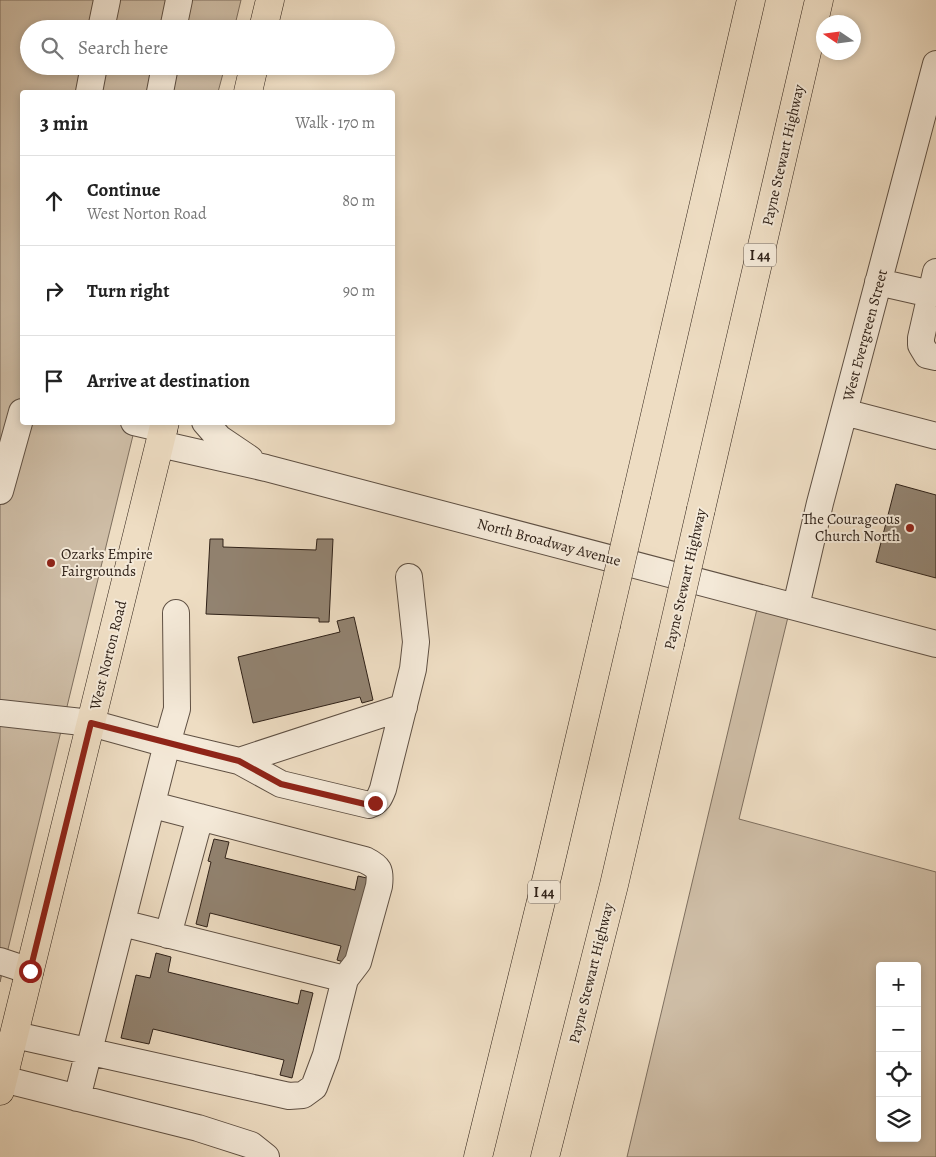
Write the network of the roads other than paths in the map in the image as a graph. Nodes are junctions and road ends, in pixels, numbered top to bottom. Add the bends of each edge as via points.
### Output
1 (107, 0) edge
2 (180, 0) edge
3 (270, 0) edge
4 (751, 0) edge
5 (819, 0) edge
6 (104, 20) edge
7 (175, 20) edge
8 (265, 20) edge
9 (936, 64) edge
10 (92, 75) edge
11 (163, 75) edge
12 (252, 75) edge
13 (89, 90) edge
14 (160, 90) edge
15 (248, 90) edge
16 (878, 282) junction
17 (933, 283) edge
18 (936, 357) edge
19 (844, 412) junction
20 (20, 419) edge
21 (143, 425) edge
22 (208, 425) edge
23 (163, 432) edge
24 (936, 436) edge
25 (266, 468) junction
26 (0, 491) edge
27 (409, 577) dead end
28 (796, 606) junction
29 (176, 613) dead end
30 (936, 644) edge
31 (404, 707) junction
32 (0, 713) edge
33 (91, 723) junction
34 (167, 744) junction
35 (239, 761) junction
36 (152, 805) junction
37 (200, 817) junction
38 (122, 923) junction
39 (168, 934) junction
40 (0, 962) edge
41 (30, 971) junction
42 (345, 979) junction
43 (15, 1035) junction
44 (89, 1052) junction
45 (2, 1085) edge
46 (78, 1098) junction
47 (266, 1157) edge
48 (478, 1157) edge
49 (545, 1157) edge

1 - 6 street
2 - 7 street
3 - 8 main road
4 - 48 main road, I 44, bridge via 548,873
5 - 49 main road, Payne Stewart Highway / I 44, bridge via 611,894
9 - 16 street, West Evergreen Street
10 - 13 street
11 - 14 street
12 - 15 main road
16 - 17 street
16 - 19 street, West Evergreen Street
17 - 18 street via 921,345 927,355
19 - 24 street
19 - 28 street, West Evergreen Street
20 - 26 street
21 - 23 street, North Broadway Avenue
22 - 25 street via 218,438
23 - 25 street, North Broadway Avenue
23 - 33 main road, West Norton Road
25 - 28 street, North Broadway Avenue
27 - 31 street via 416,642
28 - 30 street, North Broadway Avenue
29 - 34 street via 177,709
31 - 35 street
31 - 35 street via 384,789 375,803 369,805 281,784
32 - 33 street
33 - 34 street
33 - 41 main road, West Norton Road
34 - 35 street
34 - 36 street
36 - 37 street
36 - 38 street
37 - 39 street
37 - 42 street via 365,860 376,866 380,874 379,886 358,962
38 - 39 street
38 - 44 street
39 - 42 street
40 - 41 street
41 - 43 main road, West Norton Road
42 - 44 street via 326,1055 314,1086 303,1096 289,1096
43 - 44 street
43 - 45 main road, West Norton Road
44 - 46 street
45 - 46 street
46 - 47 street via 207,1131 251,1145

